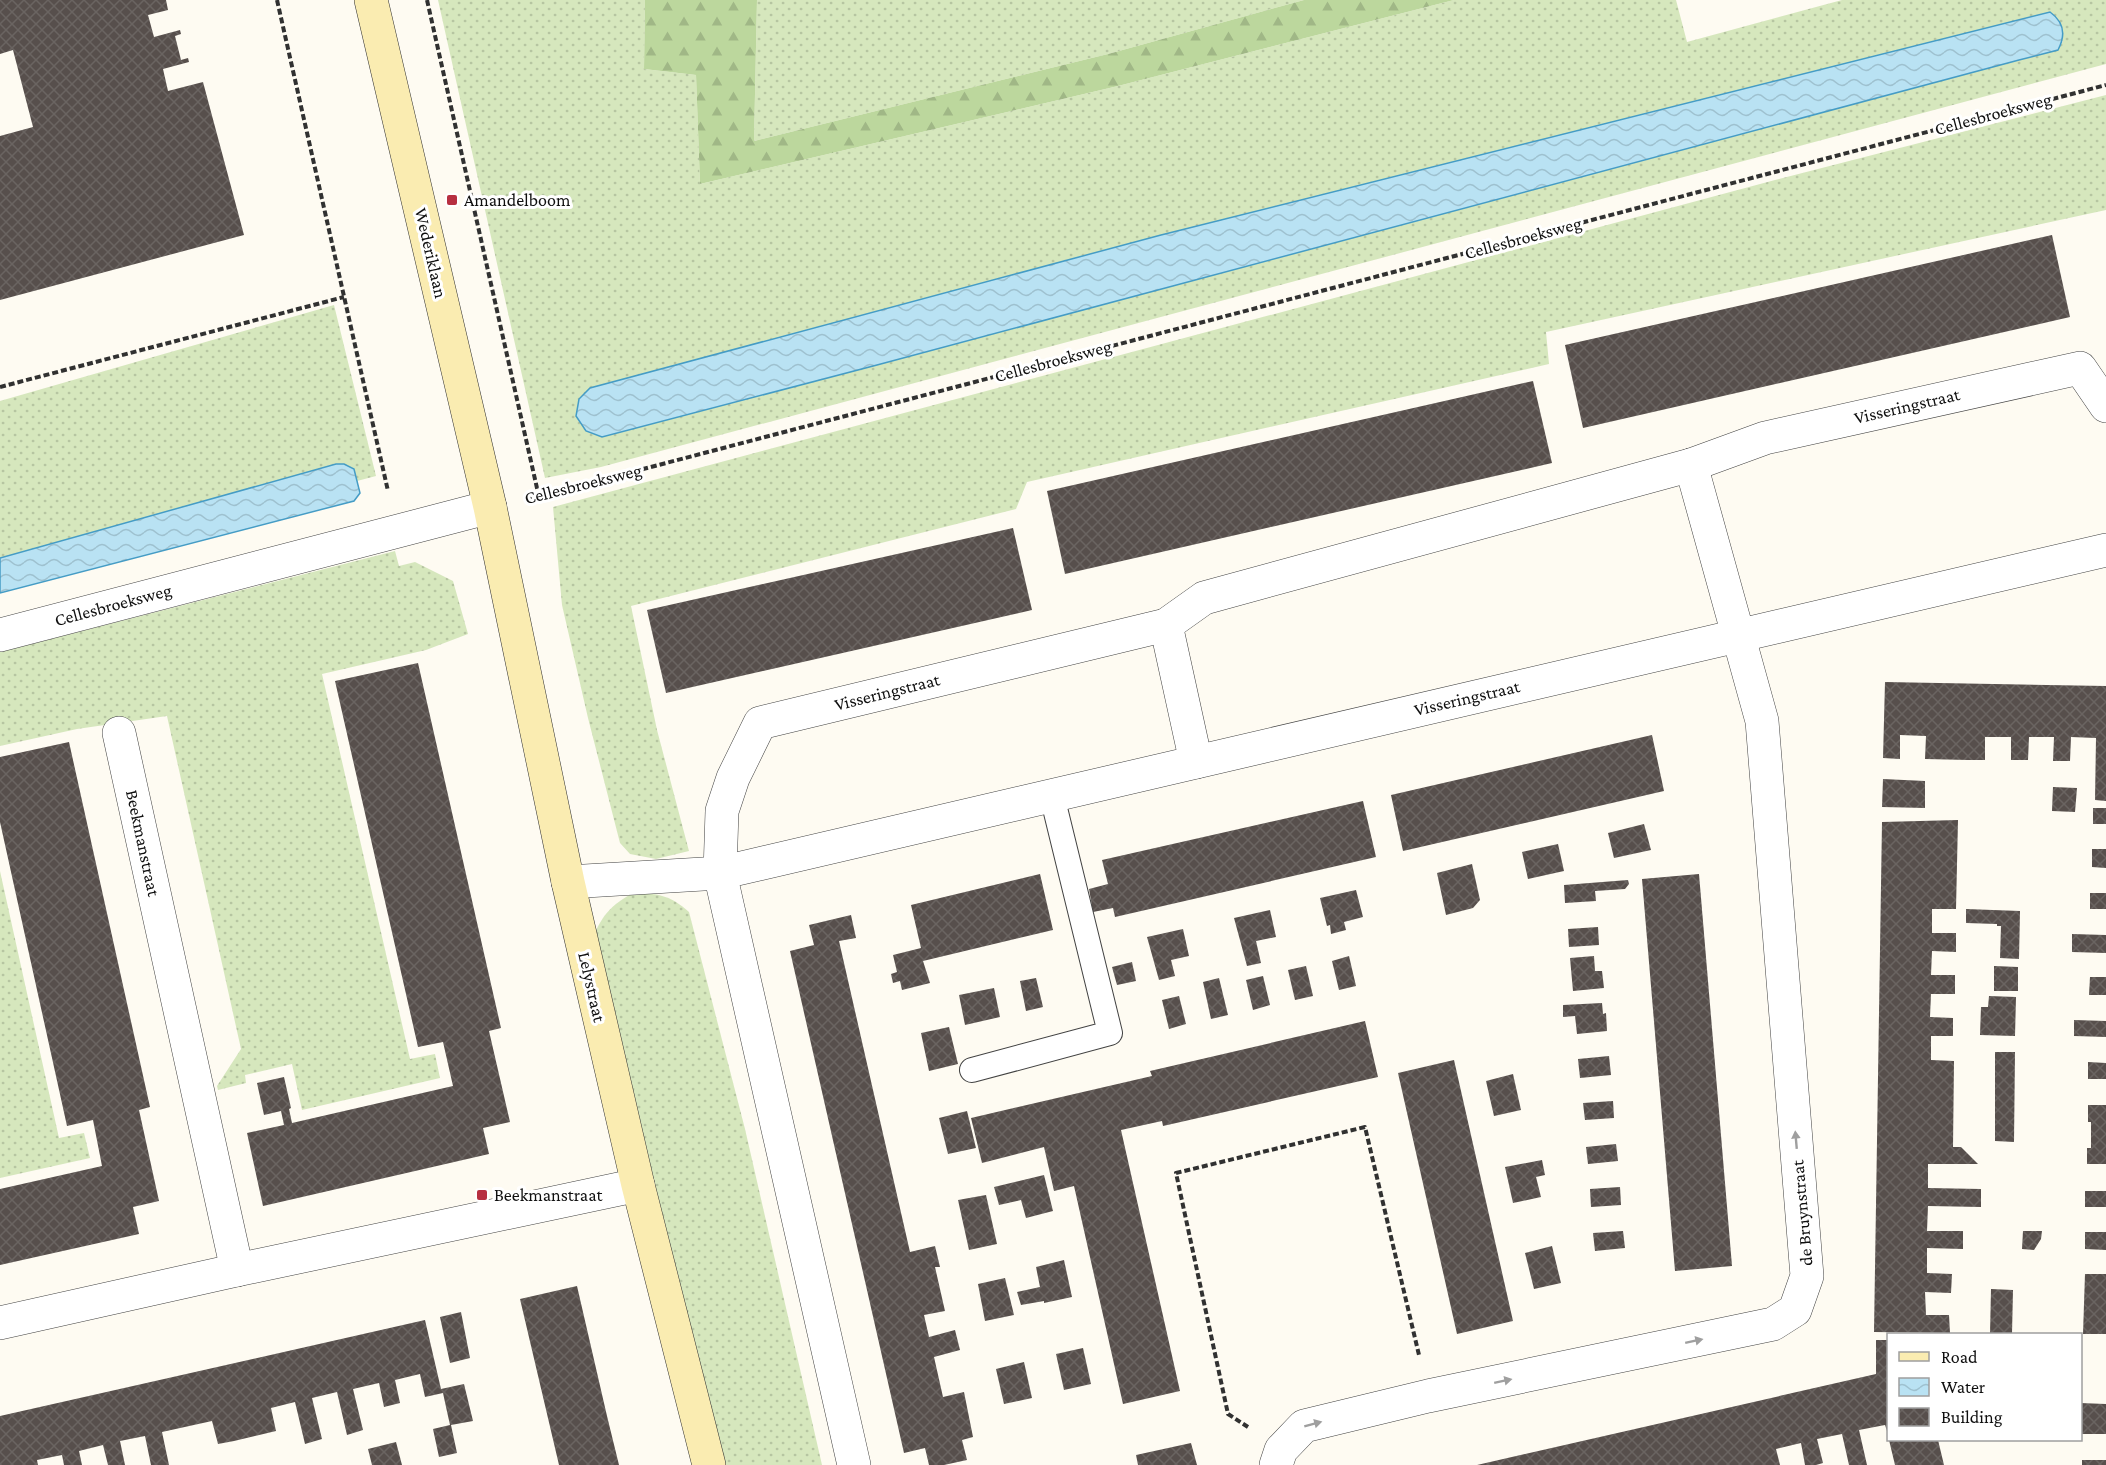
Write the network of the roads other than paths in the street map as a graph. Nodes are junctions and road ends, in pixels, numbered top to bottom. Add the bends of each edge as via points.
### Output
1 (371, 0) edge
2 (2106, 406) edge
3 (1691, 465) junction
4 (490, 507) junction
5 (2106, 550) edge
6 (1166, 625) junction
7 (0, 635) edge
8 (1738, 635) junction
9 (119, 733) dead end
10 (1196, 762) junction
11 (1052, 796) junction
12 (720, 873) junction
13 (568, 882) junction
14 (972, 1070) dead end
15 (638, 1185) junction
16 (237, 1270) junction
17 (0, 1323) edge
18 (1278, 1457) edge
19 (709, 1465) edge
20 (855, 1465) edge

1 - 4 street, Wederiklaan
2 - 3 street, Visseringstraat via 2080,368 1765,438
3 - 6 street, Visseringstraat via 1204,598
3 - 8 street
4 - 7 street, Cellesbroeksweg
4 - 13 street, Lelystraat
5 - 8 street, Visseringstraat
6 - 10 street
6 - 12 street, Visseringstraat via 760,723 722,811
8 - 10 street, Visseringstraat
18 -> 8 street, de Bruynstraat via 1304,1426 1773,1324 1794,1310 1807,1276 1763,733
9 - 16 street, Beekmanstraat
10 - 11 street, Visseringstraat
11 - 12 street, Visseringstraat
11 - 14 lane via 1110,1033
12 - 13 street, Visseringstraat
12 - 20 street
13 - 15 street, Lelystraat
15 - 16 street
15 - 19 street, Lelystraat
16 - 17 street

